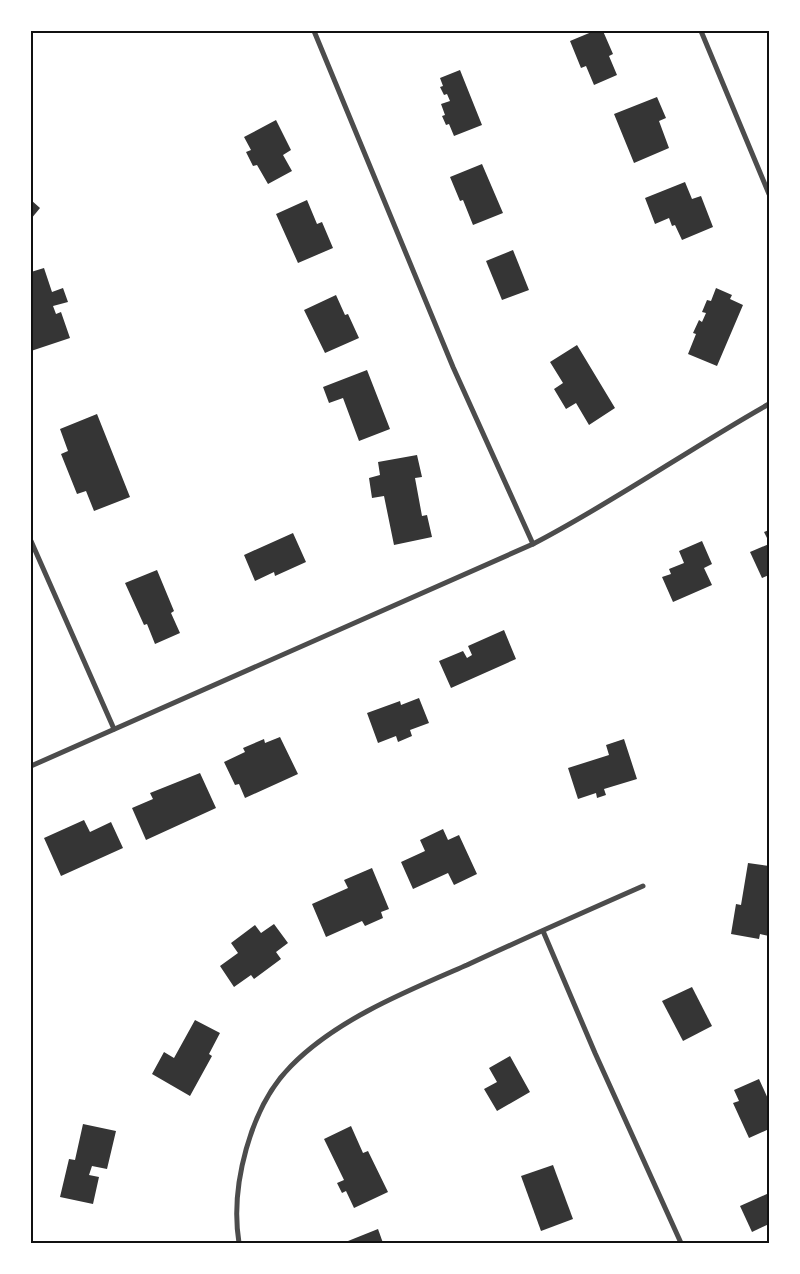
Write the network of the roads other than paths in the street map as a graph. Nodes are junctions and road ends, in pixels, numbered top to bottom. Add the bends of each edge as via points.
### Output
1 (314, 31) edge
2 (701, 31) edge
3 (769, 194) edge
4 (769, 404) edge
5 (31, 541) edge
6 (533, 544) junction
7 (114, 730) junction
8 (31, 766) edge
9 (643, 886) dead end
10 (542, 931) junction
11 (239, 1243) edge
12 (681, 1243) edge

1 - 6 street via 454,367
2 - 3 street
4 - 6 street via 579,520
5 - 7 street
6 - 7 street
7 - 8 street
9 - 10 street
10 - 11 street via 405,992 312,1047 289,1068 267,1098 251,1135 242,1170 237,1212
10 - 12 street

